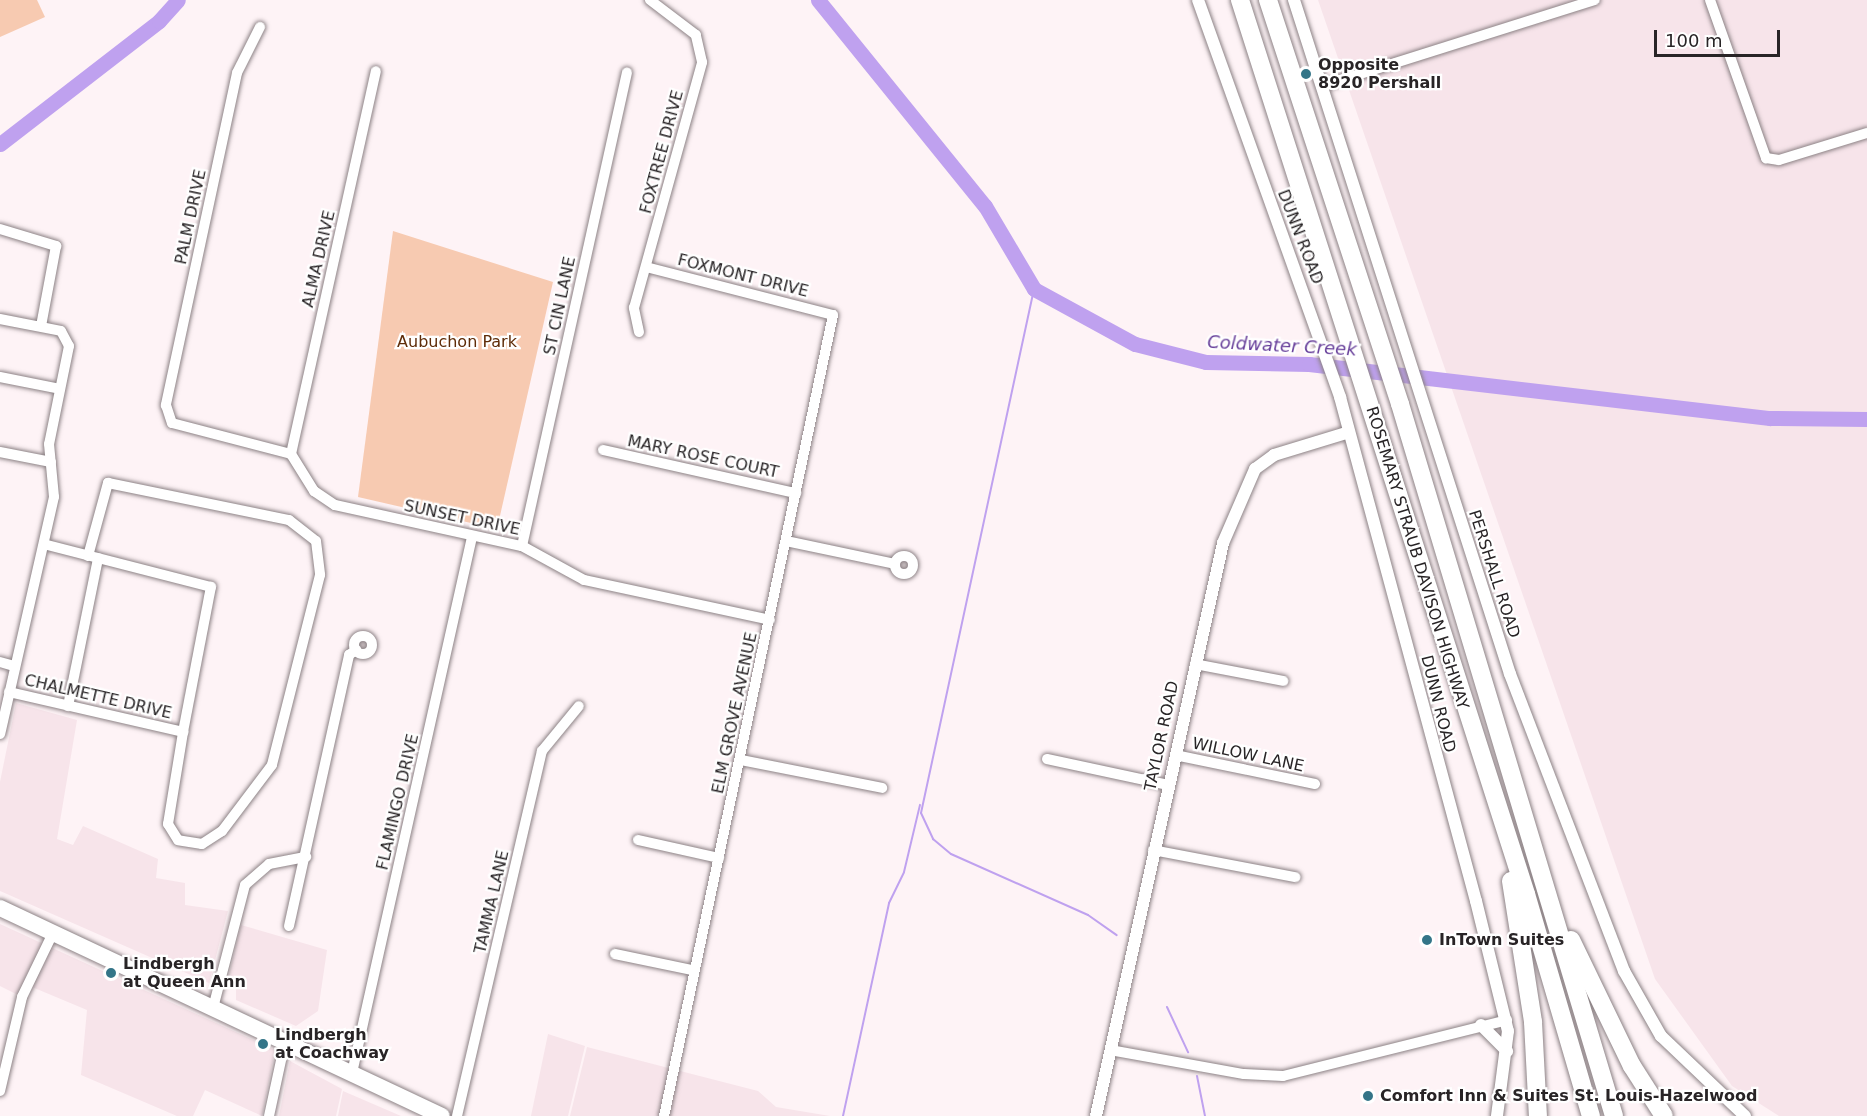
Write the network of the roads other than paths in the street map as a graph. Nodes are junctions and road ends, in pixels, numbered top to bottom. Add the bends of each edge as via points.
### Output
1 (650, 0) edge
2 (1198, 0) edge
3 (1240, 0) edge
4 (1268, 0) edge
5 (1294, 0) edge
6 (1595, 0) edge
7 (1710, 0) edge
8 (260, 27) dead end
9 (376, 71) dead end
10 (627, 72) dead end
11 (1322, 86) junction
12 (1867, 133) edge
13 (0, 229) edge
14 (646, 267) junction
15 (833, 315) joint
16 (0, 319) edge
17 (41, 326) junction
18 (639, 332) dead end
19 (0, 377) edge
20 (60, 389) junction
21 (1348, 432) junction
22 (603, 450) dead end
23 (0, 452) edge
24 (291, 454) junction
25 (51, 462) junction
26 (796, 493) junction
27 (472, 537) junction
28 (786, 541) junction
29 (44, 544) junction
30 (522, 546) junction
31 (93, 557) junction
32 (895, 564) dead end
33 (770, 620) junction
34 (356, 650) dead end
35 (0, 662) edge
36 (1194, 664) junction
37 (14, 666) junction
38 (1283, 681) dead end
39 (9, 692) junction
40 (68, 706) junction
41 (579, 706) dead end
42 (183, 732) junction
43 (0, 734) edge
44 (1175, 755) junction
45 (1047, 759) dead end
46 (741, 760) junction
47 (1168, 784) junction
48 (1315, 784) dead end
49 (882, 788) dead end
50 (1498, 811) junction
51 (638, 840) dead end
52 (1153, 850) junction
53 (306, 858) junction
54 (719, 858) junction
55 (1295, 877) dead end
56 (1545, 884) junction
57 (0, 908) edge
58 (289, 926) dead end
59 (53, 933) junction
60 (615, 954) dead end
61 (692, 970) junction
62 (213, 1008) junction
63 (1507, 1020) junction
64 (1481, 1025) junction
65 (285, 1042) junction
66 (1110, 1050) junction
67 (1508, 1053) junction
68 (352, 1073) junction
69 (0, 1090) edge
70 (269, 1116) edge
71 (442, 1116) edge
72 (457, 1116) edge
73 (664, 1116) edge
74 (1096, 1116) edge
75 (1497, 1116) edge
76 (1538, 1116) edge
77 (1591, 1116) edge
78 (1614, 1116) edge
79 (1664, 1116) edge
80 (1744, 1116) edge

1 - 14 street, FOXTREE DRIVE via 696,35 702,50
2 - 21 street, DUNN ROAD via 1322,342
3 - 50 highway, ROSEMARY STRAUB DAVISON HIGHWAY
4 - 56 highway, ROSEMARY STRAUB DAVISON HIGHWAY via 1400,404
5 - 11 street, PERSHALL ROAD
6 - 11 street
7 - 12 street via 1766,158 1779,160
8 - 24 street, PALM DRIVE via 237,73 166,405 168,418 178,427
9 - 24 street, ALMA DRIVE
10 - 30 street, ST CIN LANE
11 - 80 street, PERSHALL ROAD via 1510,674 1628,979 1676,1055
13 - 17 street via 56,246
14 - 15 street, FOXMONT DRIVE
14 - 18 street, FOXTREE DRIVE via 634,308
15 - 26 street, ELM GROVE AVENUE
16 - 17 street
17 - 20 street via 66,337
19 - 20 street
20 - 25 street
21 - 36 street, TAYLOR ROAD via 1274,455 1254,469 1221,549
21 - 63 street, DUNN ROAD
22 - 26 street, MARY ROSE COURT
23 - 25 street
24 - 27 street, SUNSET DRIVE via 314,491 335,505
25 - 29 street via 54,497
26 - 28 street, ELM GROVE AVENUE
27 - 30 street, SUNSET DRIVE
27 - 68 street, FLAMINGO DRIVE
28 - 32 street
28 - 33 street, ELM GROVE AVENUE
29 - 31 street, CHALMETTE DRIVE
29 - 37 street
30 - 33 street, SUNSET DRIVE via 584,580
31 - 40 street
31 - 42 street, CHALMETTE DRIVE via 211,587
31 - 42 street via 108,483 289,520 316,541 320,575 272,765 222,831 202,844 178,840 168,824
33 - 46 street, ELM GROVE AVENUE
34 - 53 street via 350,656
35 - 37 street
36 - 38 street
36 - 44 street, TAYLOR ROAD
37 - 39 street
39 - 40 street, CHALMETTE DRIVE
39 - 43 street
40 - 42 street, CHALMETTE DRIVE
41 - 72 street, TAMMA LANE via 542,751
44 - 47 street, TAYLOR ROAD
44 - 48 street, WILLOW LANE
45 - 47 street
46 - 49 street
46 - 54 street, ELM GROVE AVENUE
47 - 52 street, TAYLOR ROAD
50 - 76 highway via 1533,1022
50 - 77 highway, ROSEMARY STRAUB DAVISON HIGHWAY
51 - 54 street
52 - 55 street
52 - 66 street, TAYLOR ROAD
53 - 58 street
53 - 62 street via 269,864 245,885
54 - 61 street, ELM GROVE AVENUE
56 - 78 highway, ROSEMARY STRAUB DAVISON HIGHWAY
56 - 79 highway via 1616,1036
57 - 59 main road
59 - 62 main road
59 - 69 street via 22,997
60 - 61 street
61 - 73 street, ELM GROVE AVENUE
62 - 65 main road
63 - 64 street
63 - 67 street, DUNN ROAD
64 - 66 street via 1283,1076 1244,1074
64 - 67 street
65 - 68 main road
65 - 70 street
66 - 74 street, TAYLOR ROAD
67 - 75 street, DUNN ROAD
68 - 71 main road

